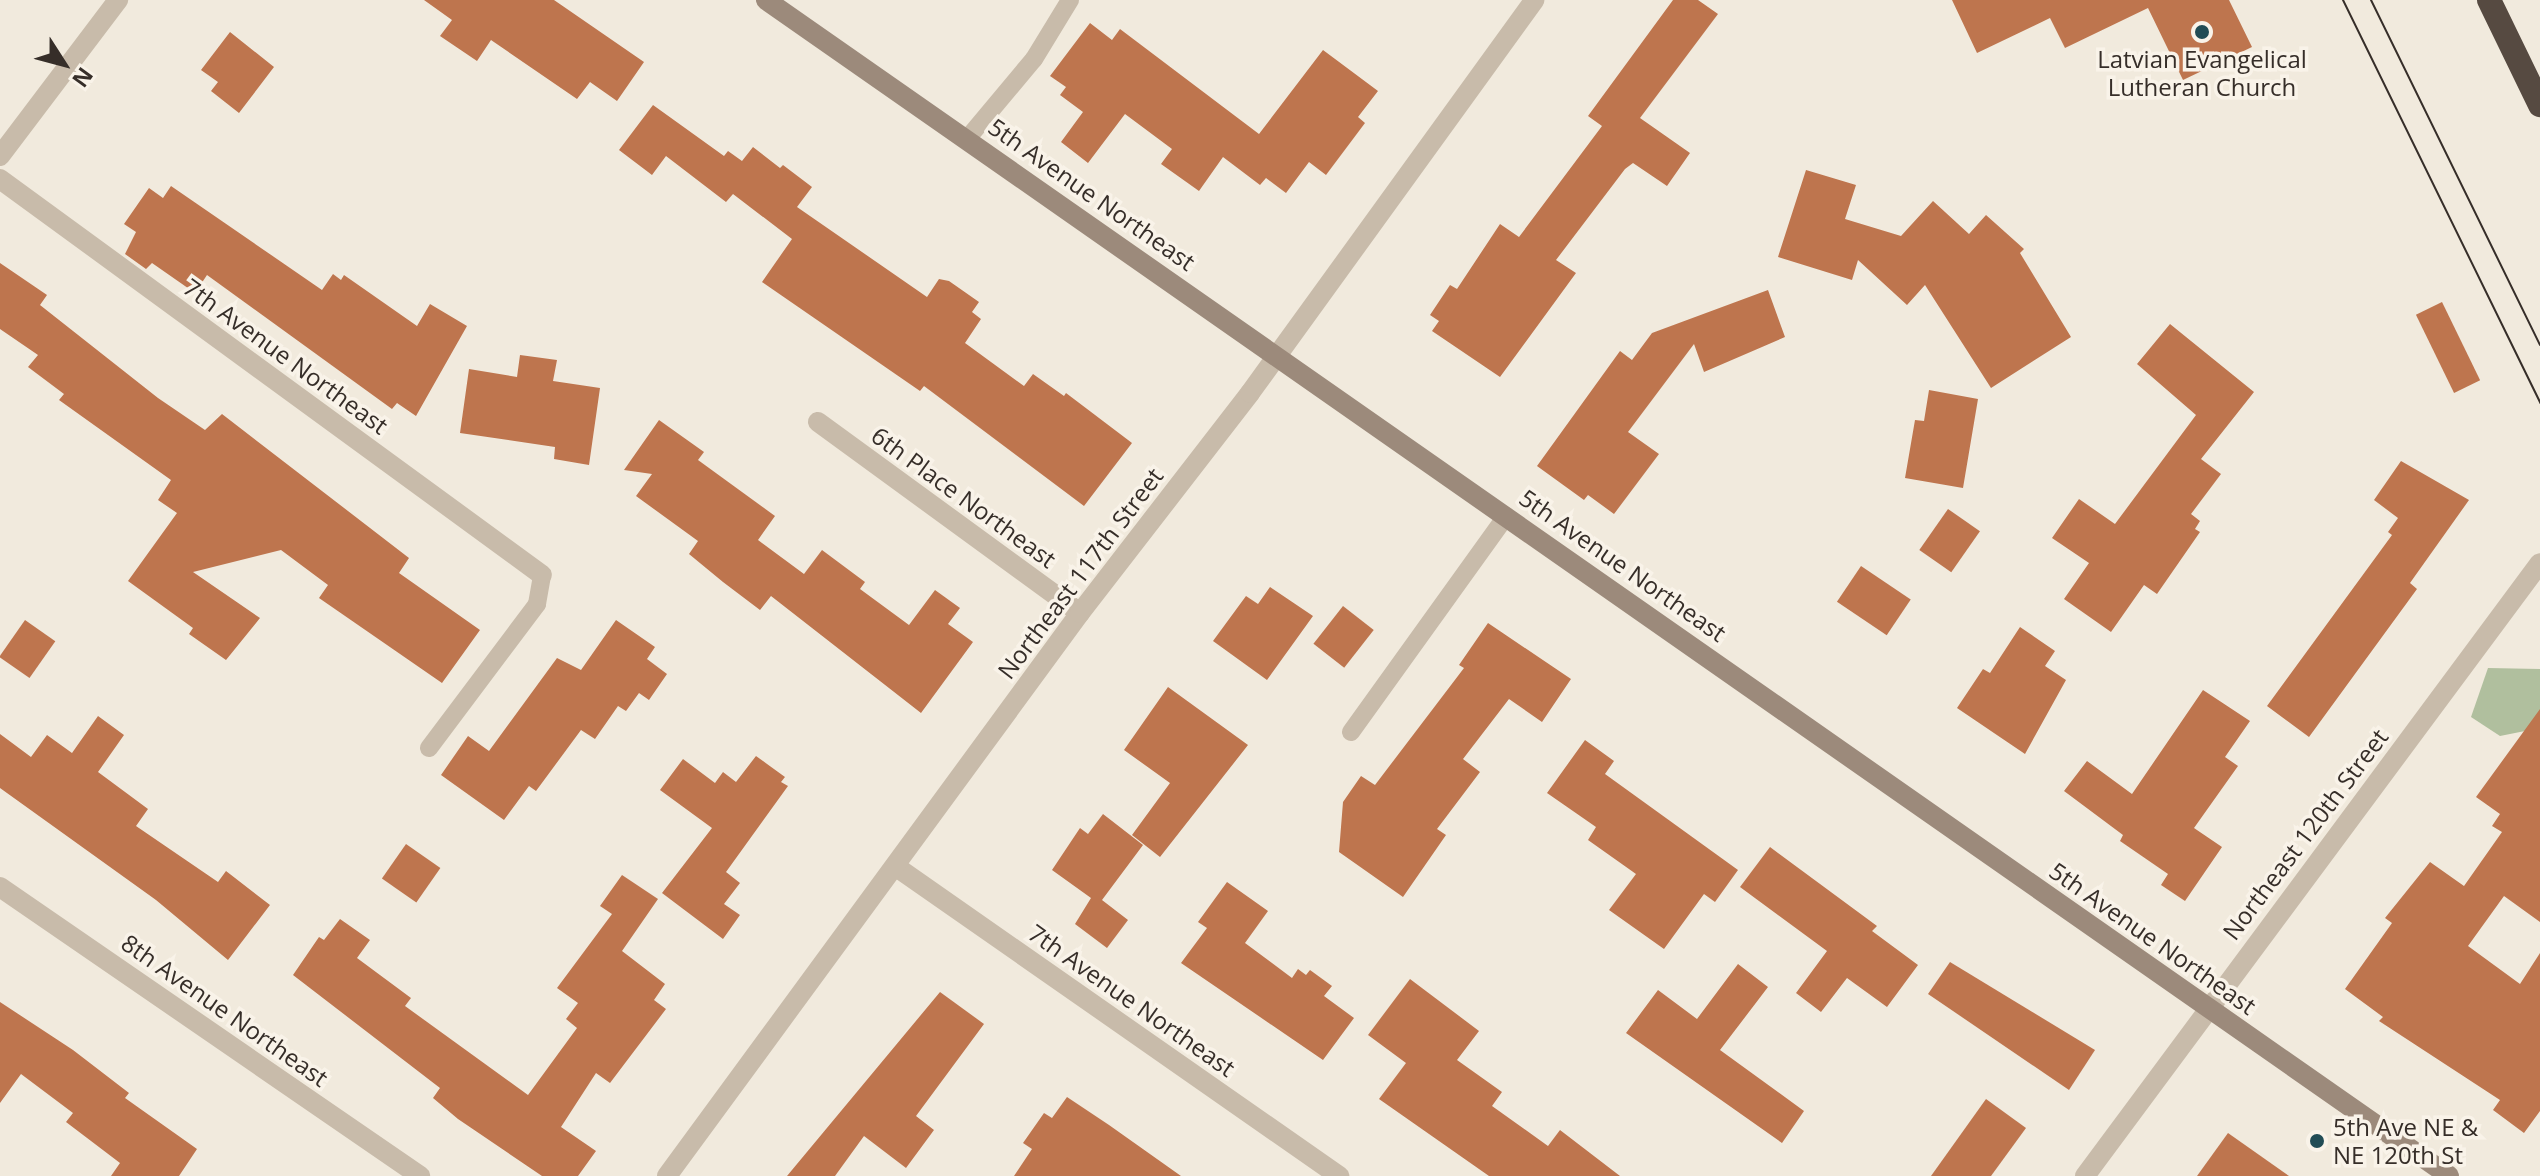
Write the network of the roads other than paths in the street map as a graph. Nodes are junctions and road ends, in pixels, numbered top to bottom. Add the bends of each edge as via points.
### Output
1 (118, 0) edge
2 (766, 0) edge
3 (1070, 0) edge
4 (1534, 0) edge
5 (2489, 0) edge
6 (2540, 105) edge
7 (967, 139) junction
8 (0, 156) edge
9 (0, 179) edge
10 (1277, 355) junction
11 (818, 422) dead end
12 (1506, 516) junction
13 (2540, 563) edge
14 (542, 575) joint
15 (1080, 613) junction
16 (1351, 732) dead end
17 (429, 748) dead end
18 (895, 866) junction
19 (0, 887) edge
20 (2208, 1008) junction
21 (420, 1176) edge
22 (667, 1176) edge
23 (1339, 1176) edge
24 (2085, 1176) edge
25 (2449, 1176) edge

1 - 8 street
2 - 7 main road, 5th Avenue Northeast
3 - 7 lane via 1034,59
4 - 10 street, Northeast 117th Street
5 - 6 highway
7 - 10 main road, 5th Avenue Northeast
9 - 14 street, 7th Avenue Northeast
10 - 12 main road, 5th Avenue Northeast
10 - 15 street, Northeast 117th Street
11 - 15 street, 6th Place Northeast
12 - 16 lane
12 - 20 main road, 5th Avenue Northeast
13 - 20 street, Northeast 120th Street
14 - 17 lane via 537,604
15 - 18 street, Northeast 117th Street
18 - 22 street, Northeast 117th Street
18 - 23 street, 7th Avenue Northeast
19 - 21 street, 8th Avenue Northeast
20 - 24 street, Northeast 120th Street
20 - 25 main road, 5th Avenue Northeast

